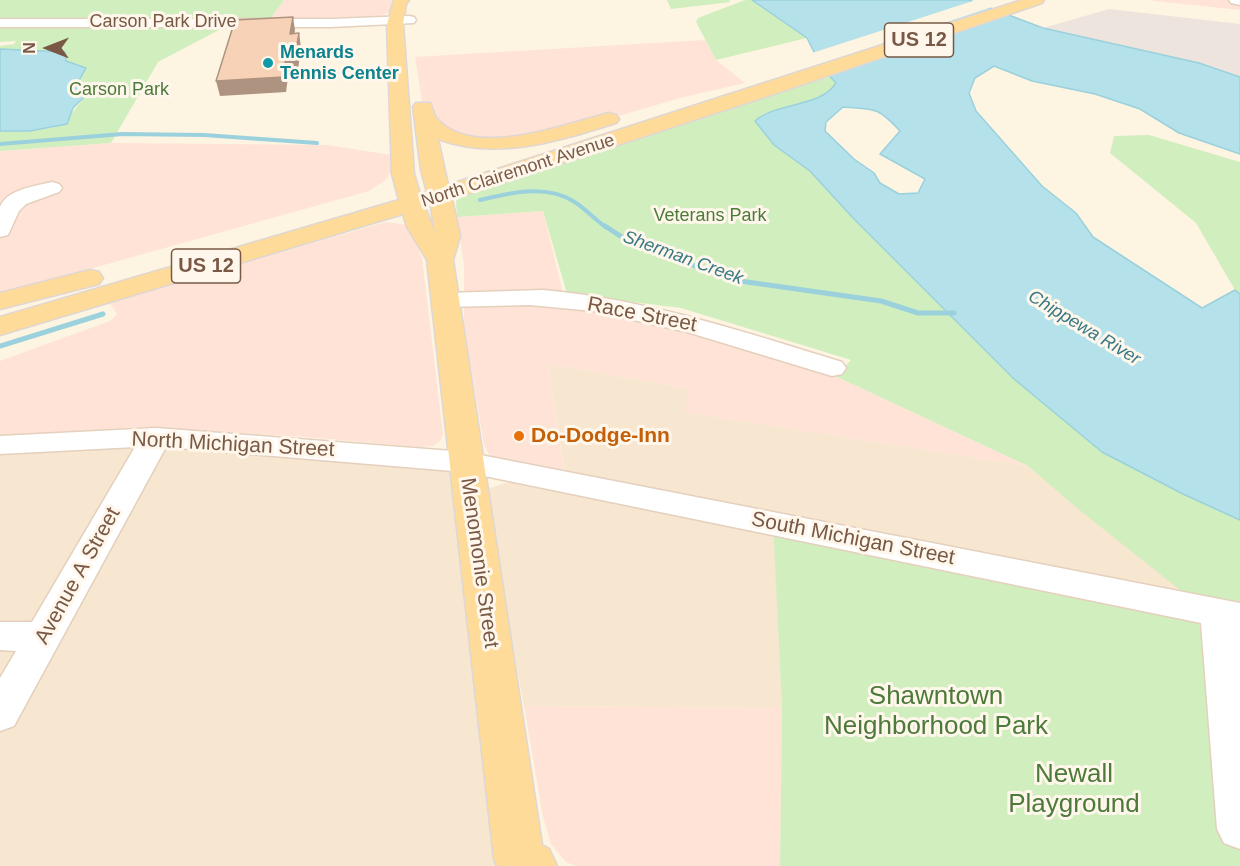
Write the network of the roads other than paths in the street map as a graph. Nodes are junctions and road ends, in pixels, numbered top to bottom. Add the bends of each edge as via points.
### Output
1 (998, 0) edge
2 (1034, 1) edge
3 (403, 12) edge
4 (0, 23) edge
5 (412, 40) dead end
6 (801, 74) junction
7 (421, 89) dead end
8 (624, 115) dead end
9 (425, 120) junction
10 (436, 187) junction
11 (52, 188) dead end
12 (409, 194) junction
13 (0, 230) edge
14 (440, 260) junction
15 (58, 286) junction
16 (446, 300) junction
17 (0, 301) edge
18 (0, 307) edge
19 (0, 320) edge
20 (0, 326) edge
21 (832, 368) dead end
22 (156, 437) junction
23 (0, 445) edge
24 (465, 462) junction
25 (1229, 615) edge
26 (0, 636) edge
27 (45, 637) junction
28 (0, 714) edge
29 (1240, 829) edge
30 (523, 864) edge

1 - 6 main road, North Clairemont Avenue / US 12
2 - 6 main road, North Clairemont Avenue / US 12
3 - 4 street, Carson Park Drive via 254,21
3 - 5 main road
3 - 12 main road, Menomonie Street via 403,174
6 - 10 main road, North Clairemont Avenue / US 12
6 - 10 main road, North Clairemont Avenue / US 12 via 745,83 682,101 650,120
7 - 9 main road, Menomonie Street
8 - 9 main road via 544,138 510,143 450,137
9 - 10 main road, Menomonie Street
10 - 12 main road, North Clairemont Avenue / US 12
10 - 14 main road, Menomonie Street via 448,236
11 - 13 street via 11,204
12 - 14 main road, Menomonie Street via 419,227
12 - 15 main road, North Clairemont Avenue / US 12
12 - 19 main road
12 - 20 main road, North Clairemont Avenue / US 12
14 - 16 main road, Menomonie Street
15 - 17 main road, North Clairemont Avenue / US 12
15 - 18 main road
16 - 21 street, Race Street via 554,299 640,311 688,322
16 - 24 main road, Menomonie Street
22 - 23 street, North Michigan Street
22 - 24 street, North Michigan Street
22 - 27 street, Avenue A Street
24 - 25 street, South Michigan Street
24 - 30 main road, Menomonie Street
25 - 29 street
26 - 27 street
27 - 28 street, Avenue A Street

